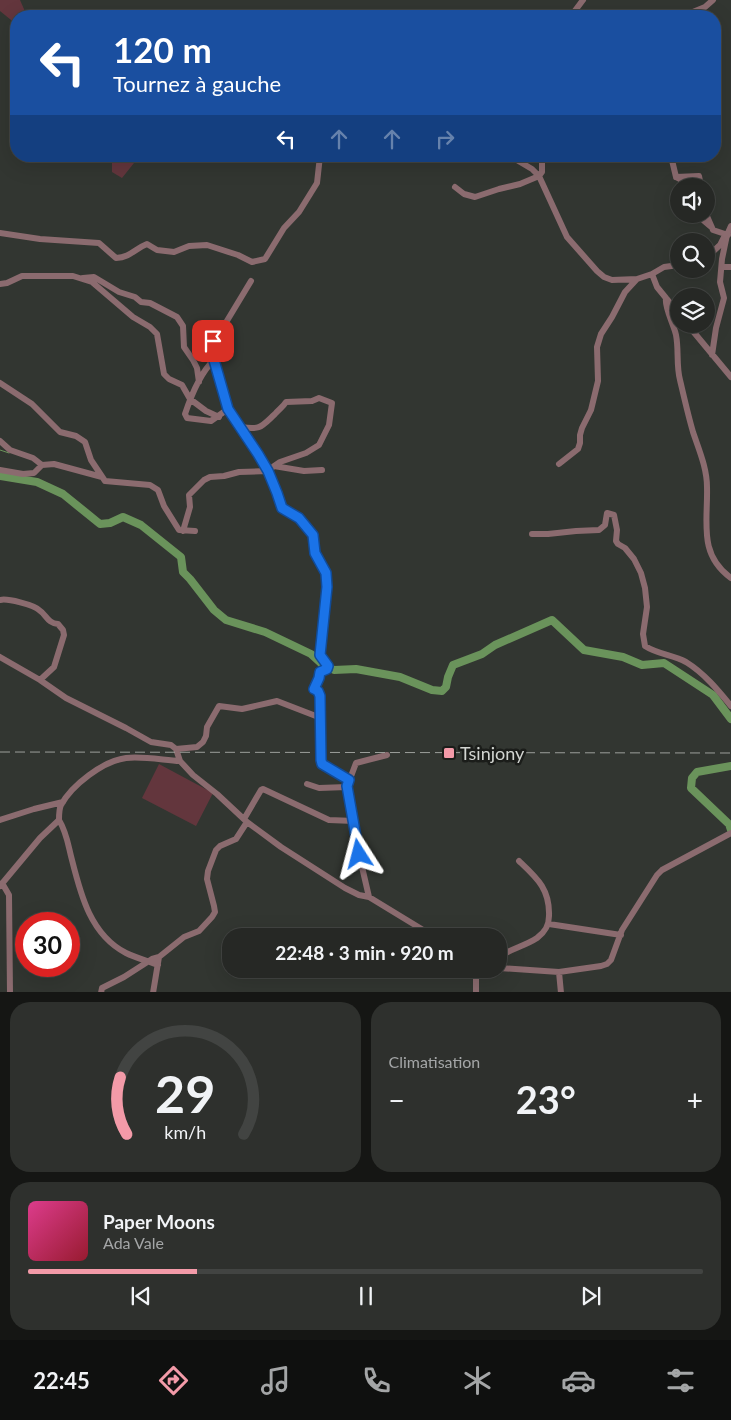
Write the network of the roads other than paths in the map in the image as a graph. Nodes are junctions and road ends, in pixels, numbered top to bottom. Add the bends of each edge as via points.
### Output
1 (713, 0) edge
2 (698, 10) edge
3 (319, 162) edge
4 (520, 162) edge
5 (542, 162) edge
6 (672, 162) edge
7 (539, 176) junction
8 (676, 177) joint
9 (700, 178) edge
10 (454, 187) dead end
11 (706, 223) edge
12 (709, 223) edge
13 (710, 226) junction
14 (731, 226) edge
15 (0, 233) edge
16 (728, 236) edge
17 (715, 250) edge
18 (724, 250) junction
19 (731, 256) edge
20 (670, 266) edge
21 (722, 267) junction
22 (731, 267) edge
23 (652, 274) junction
24 (81, 278) junction
25 (637, 279) junction
26 (251, 281) dead end
27 (0, 284) edge
28 (666, 298) junction
29 (670, 303) edge
30 (694, 333) edge
31 (712, 355) junction
32 (214, 360) junction
33 (731, 376) edge
34 (0, 383) edge
35 (199, 383) junction
36 (190, 399) junction
37 (228, 409) junction
38 (219, 417) junction
39 (241, 427) junction
40 (0, 442) edge
41 (559, 464) dead end
42 (42, 465) junction
43 (274, 466) junction
44 (0, 470) edge
45 (322, 470) dead end
46 (268, 471) junction
47 (102, 477) junction
48 (182, 531) junction
49 (195, 531) dead end
50 (532, 534) dead end
51 (731, 578) edge
52 (0, 600) edge
53 (0, 657) edge
54 (40, 680) junction
55 (731, 706) edge
56 (321, 718) junction
57 (176, 749) junction
58 (387, 755) dead end
59 (180, 761) junction
60 (348, 783) junction
61 (307, 784) dead end
62 (63, 802) junction
63 (0, 820) edge
64 (59, 820) junction
65 (354, 820) junction
66 (245, 821) junction
67 (730, 834) edge
68 (519, 861) dead end
69 (1, 884) edge
70 (369, 896) junction
71 (549, 924) junction
72 (420, 928) edge
73 (621, 935) junction
74 (507, 953) edge
75 (160, 957) junction
76 (149, 961) junction
77 (158, 965) junction
78 (507, 969) edge
79 (559, 972) junction
80 (475, 978) edge
81 (10, 992) edge
82 (101, 992) edge
83 (153, 992) edge
84 (476, 992) edge
85 (562, 992) edge

1 - 2 street
3 - 15 street via 317,183 298,212 265,259 252,262 206,245 189,246 174,252 157,250 146,244 127,257 116,258 99,243
4 - 7 street
5 - 7 street
6 - 8 street
7 - 10 street via 475,197
7 - 25 street via 567,237 597,271 612,280
8 - 9 street
11 - 13 street
12 - 13 street
13 - 16 street
14 - 16 street
16 - 17 street
16 - 18 street
18 - 19 street
18 - 21 street
20 - 23 street
21 - 22 street
21 - 31 street via 720,282 724,298
23 - 25 street
23 - 28 street
24 - 27 street via 22,276
24 - 35 street via 94,277 119,292 176,317 183,326 184,347 194,360
24 - 36 street via 92,282 157,334 164,374 182,385
25 - 41 street via 625,292 600,334 598,381 591,410 582,428 578,449
26 - 32 street via 216,339 209,345
28 - 29 street
28 - 51 street via 676,336 679,377 705,472 706,534 715,561
30 - 31 street
31 - 33 street
32 - 35 street
32 - 37 street
34 - 47 street via 32,404 60,432 85,442
35 - 36 street
36 - 38 street
36 - 38 street via 185,414 187,418 211,421
37 - 38 street
37 - 39 street
39 - 43 street via 262,427 286,402 319,398 332,403 329,425 319,445
39 - 46 street
40 - 42 street
42 - 44 street via 34,473
42 - 47 street via 54,464
43 - 45 street
43 - 46 street
46 - 48 street via 233,472 204,480 189,495 190,507
46 - 56 street via 282,508 299,518 313,535 315,553 326,573 320,655 328,667 320,672 314,689 320,696
47 - 48 street via 105,481 155,487
48 - 49 street
50 - 55 street via 599,530 605,525 607,513 614,515 616,541 634,559 645,588 645,646 698,670
52 - 54 street via 37,608 63,630 54,667
53 - 54 street
54 - 57 street via 66,698 151,742 171,745
56 - 57 street via 277,701 242,709 219,706 198,747
56 - 60 street via 322,764
57 - 59 street
58 - 60 street via 356,763
59 - 62 street via 126,758 111,762 96,770
59 - 66 street
60 - 61 street via 319,788
60 - 65 street
62 - 63 street
62 - 64 street
64 - 69 street
64 - 76 street via 66,832 80,886 96,927 107,940 127,954
65 - 66 street via 330,820 264,789
65 - 70 street
66 - 70 street via 345,888
66 - 75 street via 236,839 216,850 208,872 215,912 212,917 199,931 184,937
67 - 73 street via 662,870 631,914
68 - 71 street via 549,898
69 - 81 street via 9,895
70 - 72 street
71 - 73 street
71 - 74 street via 537,938
73 - 79 street via 607,964
75 - 76 street
75 - 77 street
76 - 77 street
76 - 82 street via 102,988
77 - 83 street
78 - 79 street
79 - 85 street
80 - 84 street

